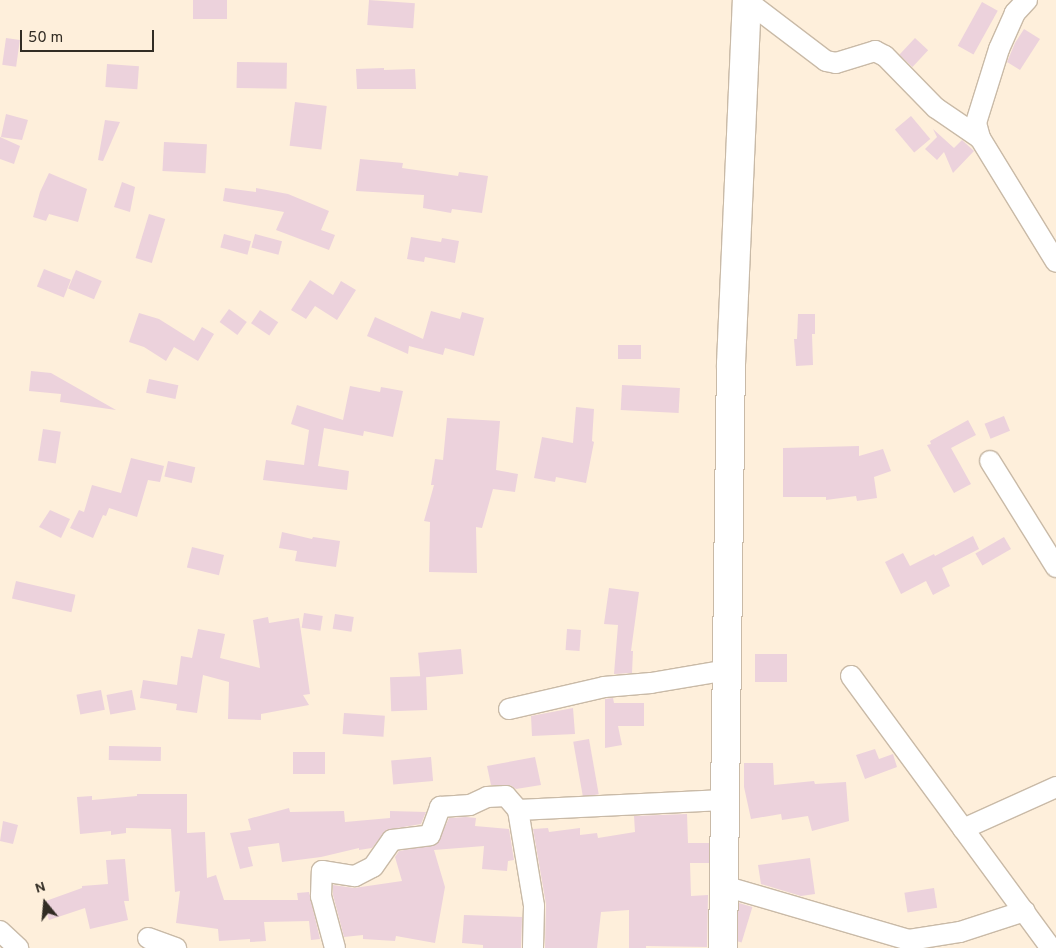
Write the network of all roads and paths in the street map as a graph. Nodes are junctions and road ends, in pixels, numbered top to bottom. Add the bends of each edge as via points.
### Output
1 (1027, 0) edge
2 (747, 1) edge
3 (980, 138) junction
4 (1056, 262) edge
5 (990, 461) dead end
6 (1056, 567) edge
7 (727, 670) junction
8 (851, 676) dead end
9 (509, 709) dead end
10 (1056, 787) edge
11 (724, 800) junction
12 (518, 810) junction
13 (963, 829) junction
14 (724, 886) junction
15 (1025, 911) junction
16 (0, 931) edge
17 (148, 938) dead end
18 (18, 948) edge
19 (176, 948) edge
20 (335, 948) edge
21 (533, 948) edge
22 (723, 948) edge
23 (1051, 948) edge

1 - 3 street via 1015,13 999,49 976,123
2 - 3 street via 826,61 836,63 875,51 885,56 936,108
2 - 7 main road via 730,364
3 - 4 street
5 - 6 street
7 - 9 street via 604,687
7 - 11 main road
8 - 13 street
10 - 13 street
11 - 12 street
11 - 14 main road
12 - 20 street via 506,796 486,797 470,805 440,807 430,835 392,840 373,867 355,876 322,871 321,896
12 - 21 street via 534,906
13 - 15 street
14 - 15 street via 909,940 960,932
14 - 22 main road
15 - 23 street
16 - 18 street
17 - 19 street

